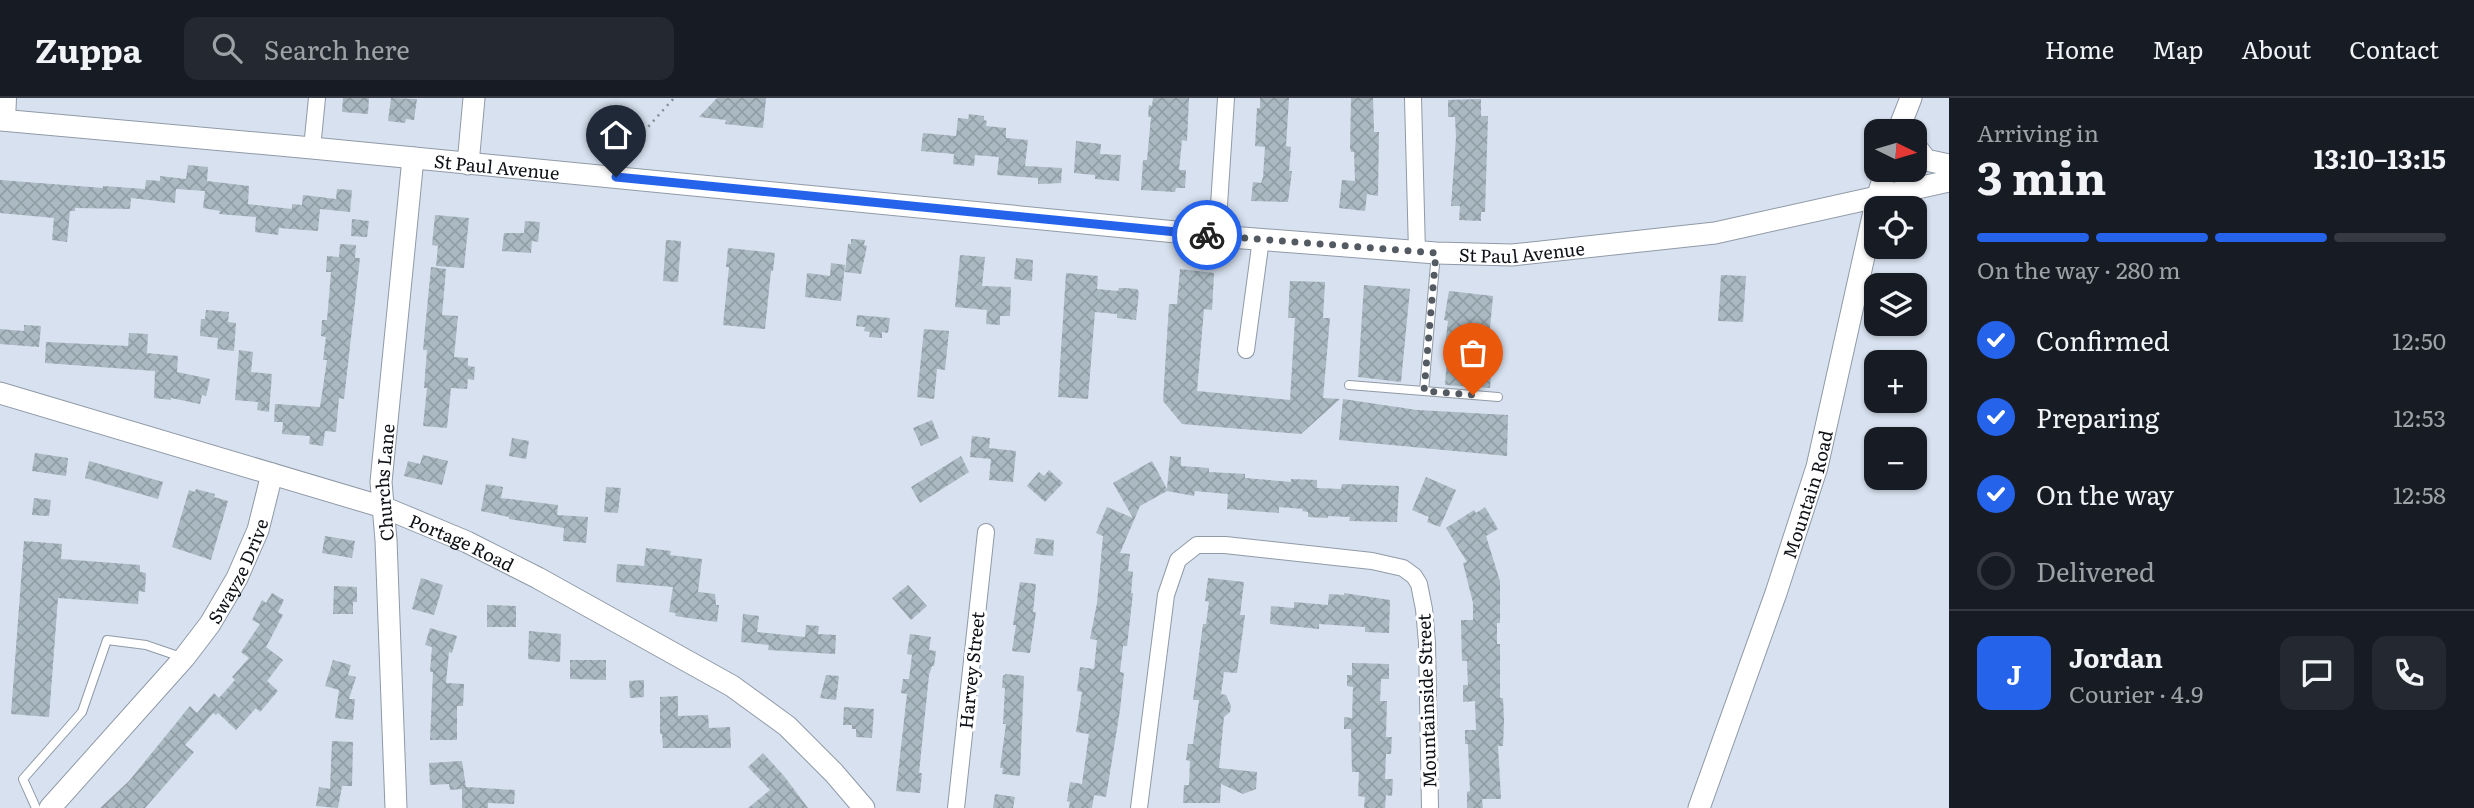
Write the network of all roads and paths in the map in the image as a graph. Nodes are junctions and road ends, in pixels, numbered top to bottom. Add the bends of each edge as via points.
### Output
1 (8, 98) edge
2 (317, 98) edge
3 (474, 98) edge
4 (674, 98) edge
5 (1226, 98) edge
6 (1413, 98) edge
7 (1913, 98) edge
8 (1903, 119) edge
9 (1913, 119) edge
10 (3, 120) edge
11 (312, 148) junction
12 (413, 158) junction
13 (1927, 160) edge
14 (468, 164) junction
15 (1949, 165) edge
16 (616, 177) junction
17 (1949, 181) edge
18 (1885, 196) edge
19 (1864, 201) edge
20 (1217, 236) junction
21 (1261, 239) junction
22 (1426, 253) junction
23 (1864, 256) edge
24 (1246, 350) dead end
25 (1349, 386) dead end
26 (1424, 391) junction
27 (0, 393) edge
28 (1497, 397) dead end
29 (272, 474) junction
30 (383, 507) junction
31 (986, 532) dead end
32 (184, 658) junction
33 (36, 808) edge
34 (50, 808) edge
35 (396, 808) edge
36 (864, 808) edge
37 (956, 808) edge
38 (1139, 808) edge
39 (1430, 808) edge
40 (1699, 808) edge

1 - 10 street
2 - 11 street
3 - 14 street
4 - 16 path via 624,156
5 - 20 street
6 - 22 street
7 - 8 street
7 - 9 street
10 - 11 street, St Paul Avenue
11 - 12 street, St Paul Avenue
12 - 14 street, St Paul Avenue
12 - 30 street, Churchs Lane via 381,482
13 - 15 street
14 - 16 street, St Paul Avenue
16 - 20 street, St Paul Avenue
17 - 18 street, St Paul Avenue
19 - 22 street, St Paul Avenue via 1715,233 1512,255
20 - 21 street, St Paul Avenue
21 - 22 street, St Paul Avenue
21 - 24 street
22 - 26 lane
23 - 40 street, Mountain Road via 1817,467
25 - 26 lane
26 - 28 lane
27 - 29 street, Portage Road
29 - 30 street, Portage Road
29 - 32 street, Swayze Drive via 258,530 237,578
30 - 35 street, Churchs Lane
30 - 36 street, Portage Road via 526,572 733,686 787,726
31 - 37 street, Harvey Street
32 - 33 lane via 146,645 107,640 82,712 23,779
32 - 34 street, Swayze Drive
38 - 39 street, Mountainside Street via 1166,596 1178,560 1187,552 1197,545 1225,545 1372,561 1403,568 1414,576 1424,609 1427,643

